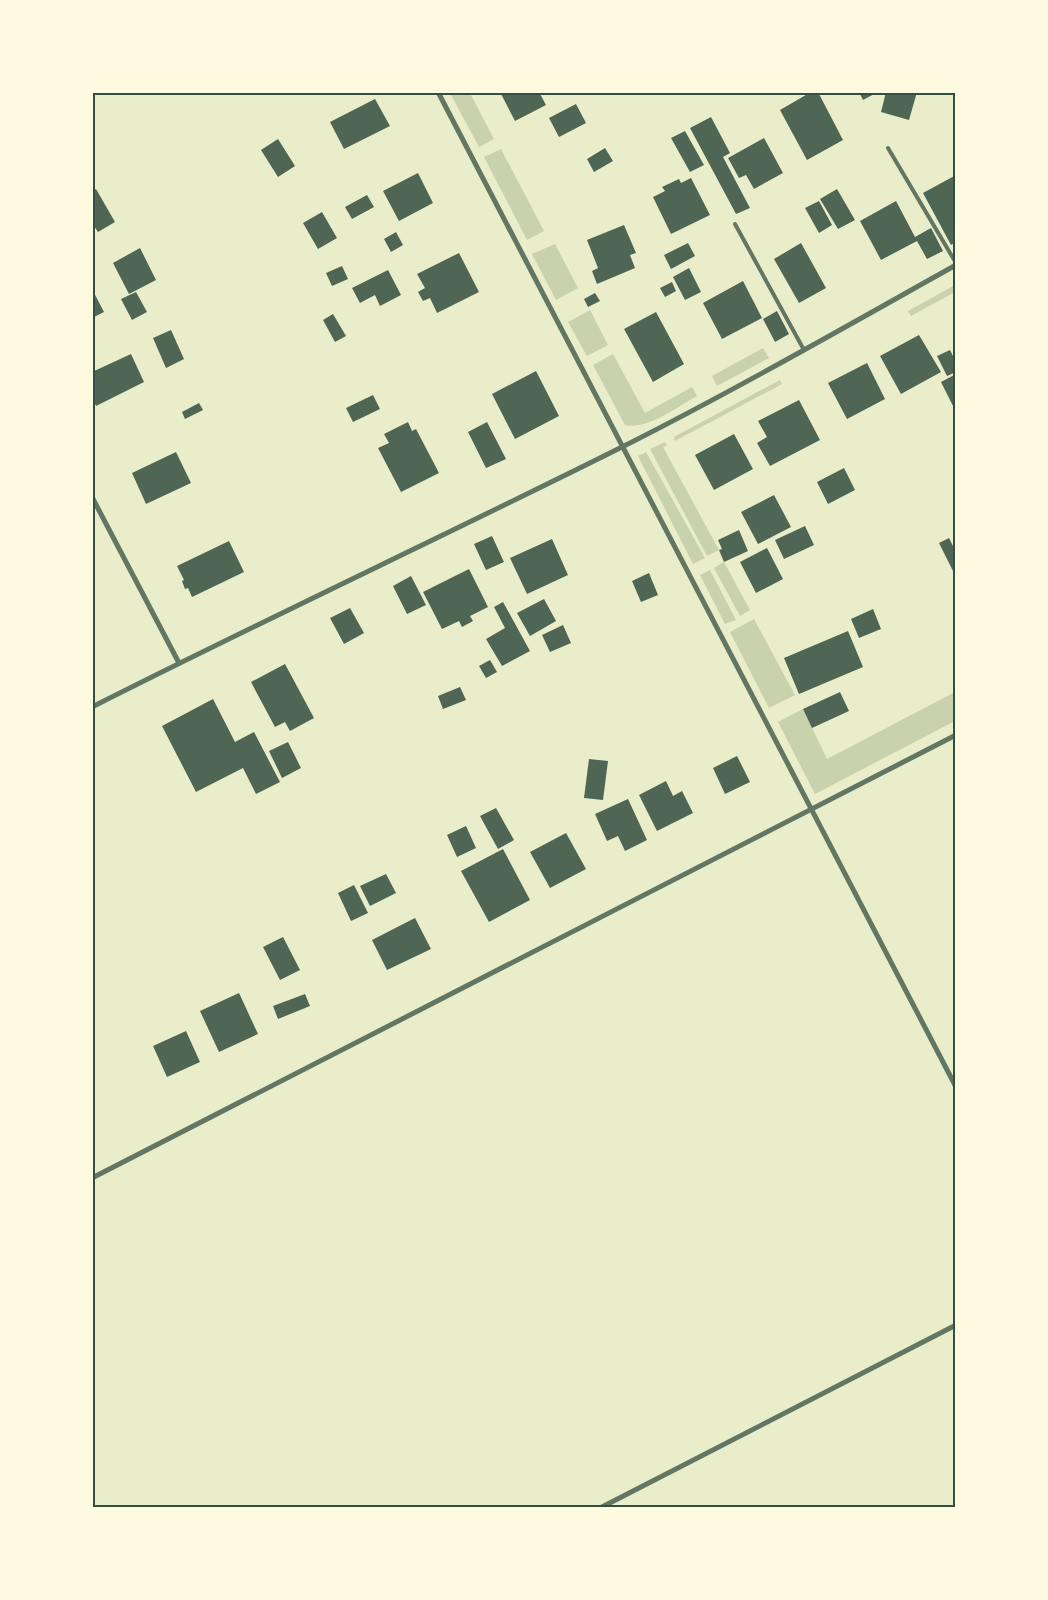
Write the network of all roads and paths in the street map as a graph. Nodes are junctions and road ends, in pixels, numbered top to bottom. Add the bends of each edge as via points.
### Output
1 (438, 92) edge
2 (888, 148) dead end
3 (735, 224) dead end
4 (956, 264) edge
5 (804, 350) junction
6 (623, 446) junction
7 (92, 497) edge
8 (178, 663) junction
9 (92, 707) edge
10 (956, 735) edge
11 (812, 810) junction
12 (956, 1087) edge
13 (92, 1178) edge
14 (956, 1325) edge
15 (600, 1508) edge

1 - 6 street
2 - 4 lane
3 - 5 lane
4 - 5 street
5 - 6 street
6 - 8 street
6 - 11 street
7 - 8 street
8 - 9 street
10 - 11 street
11 - 12 street
11 - 13 street
14 - 15 street

